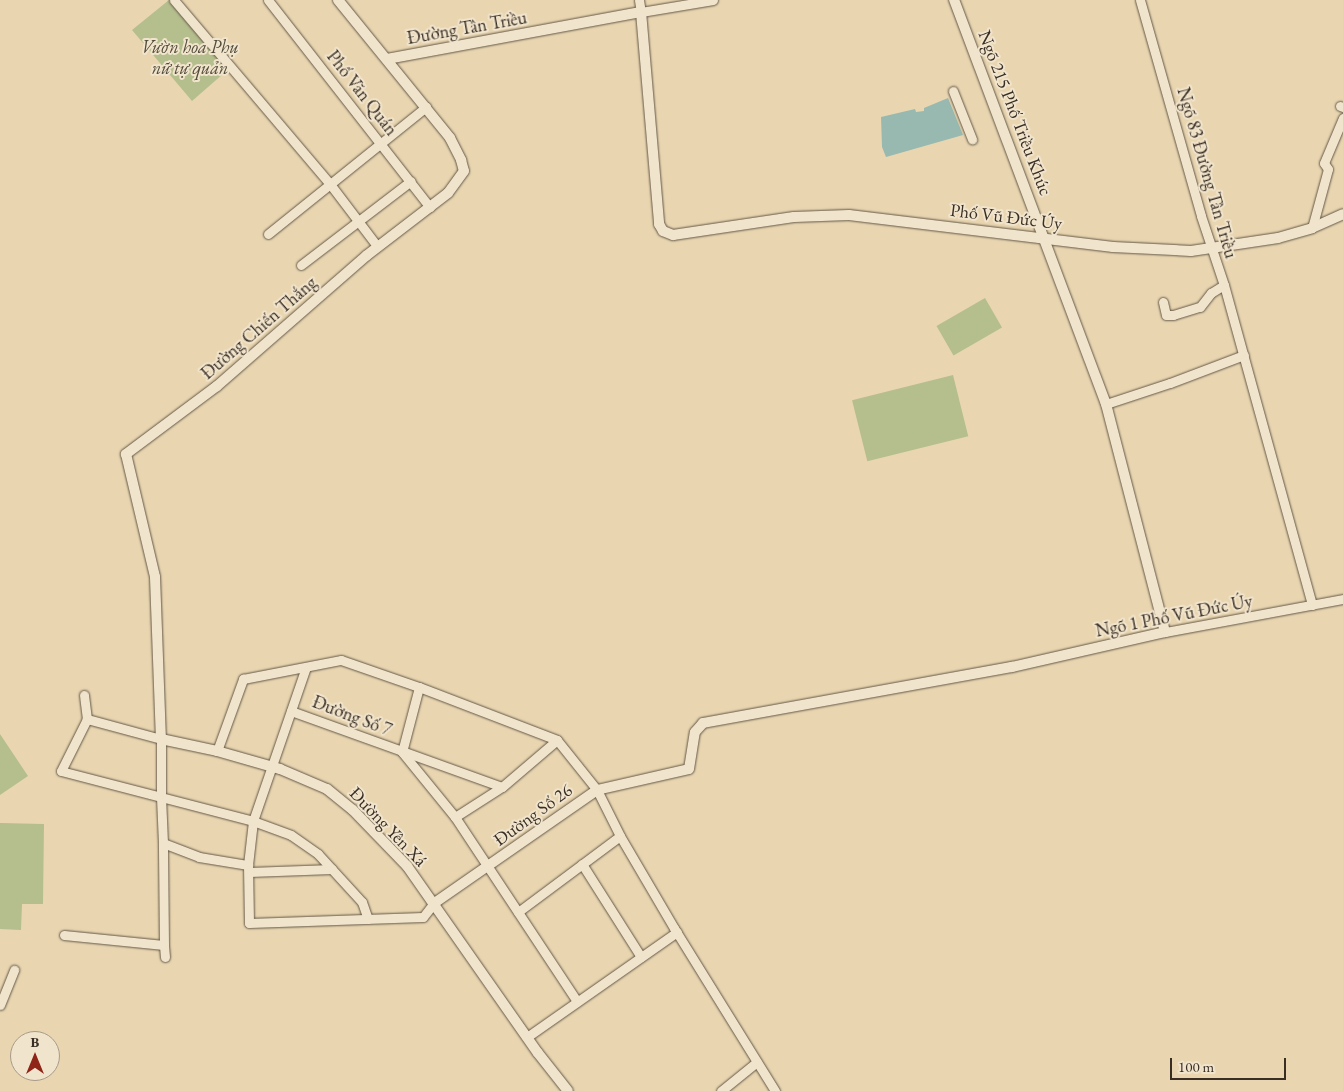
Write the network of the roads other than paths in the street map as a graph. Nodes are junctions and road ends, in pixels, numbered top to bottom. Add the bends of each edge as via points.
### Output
1 (174, 0) edge
2 (268, 0) edge
3 (338, 0) edge
4 (639, 0) edge
5 (712, 0) edge
6 (954, 0) edge
7 (1140, 0) edge
8 (641, 12) junction
9 (387, 59) junction
10 (953, 91) dead end
11 (426, 107) junction
12 (1343, 118) edge
13 (972, 139) dead end
14 (381, 142) junction
15 (411, 181) junction
16 (330, 184) junction
17 (430, 207) junction
18 (1343, 214) edge
19 (359, 223) junction
20 (1312, 228) junction
21 (268, 234) dead end
22 (1045, 238) junction
23 (377, 246) junction
24 (1211, 249) junction
25 (301, 265) dead end
26 (1224, 285) junction
27 (1163, 302) dead end
28 (1244, 355) junction
29 (1106, 404) junction
30 (1343, 599) edge
31 (1312, 605) junction
32 (1165, 632) junction
33 (306, 667) junction
34 (419, 687) junction
35 (84, 696) dead end
36 (291, 711) junction
37 (87, 719) junction
38 (161, 739) junction
39 (557, 740) junction
40 (217, 751) junction
41 (402, 752) junction
42 (271, 766) junction
43 (502, 787) junction
44 (597, 790) junction
45 (161, 797) junction
46 (455, 818) junction
47 (253, 821) junction
48 (620, 836) junction
49 (163, 843) junction
50 (582, 864) junction
51 (489, 867) junction
52 (248, 869) junction
53 (332, 869) junction
54 (433, 904) junction
55 (518, 912) junction
56 (368, 919) junction
57 (677, 932) junction
58 (64, 935) dead end
59 (164, 945) junction
60 (165, 957) dead end
61 (641, 957) junction
62 (14, 970) dead end
63 (577, 1001) junction
64 (0, 1005) edge
65 (527, 1037) junction
66 (757, 1062) junction
67 (568, 1091) edge
68 (721, 1091) edge
69 (776, 1091) edge

1 - 16 street
2 - 14 street, Phố Văn Quán
3 - 9 street, Đường Chiến Thắng
4 - 8 street
5 - 8 street, Đường Tân Triều
6 - 22 street, Ngõ 215 Phố Triều Khúc
7 - 24 street, Ngõ 83 Đường Tân Triều
8 - 9 street, Đường Tân Triều
8 - 22 street, Phố Vũ Đức Úy via 658,216 662,231 673,235 687,234 794,217 849,215
9 - 11 street, Đường Chiến Thắng
10 - 13 street
11 - 14 street
11 - 17 street, Đường Chiến Thắng via 450,138 464,171 448,193
12 - 20 street via 1324,163 1328,169
14 - 15 street, Phố Văn Quán
14 - 16 street
15 - 17 street, Phố Văn Quán
15 - 19 street
16 - 19 street
16 - 21 street
17 - 23 street, Đường Chiến Thắng
18 - 20 street, Phố Vũ Đức Úy
19 - 23 street
19 - 25 street
20 - 24 street, Phố Vũ Đức Úy via 1278,238
22 - 24 street, Phố Vũ Đức Úy via 1113,246 1191,251
22 - 29 street, Ngõ 215 Phố Triều Khúc
23 - 38 street, Đường Chiến Thắng via 217,386 126,454 155,578
24 - 26 street, Ngõ 83 Đường Tân Triều
26 - 27 street via 1200,307 1173,315 1166,315
26 - 28 street, Ngõ 83 Đường Tân Triều
28 - 29 street
28 - 31 street, Ngõ 83 Đường Tân Triều
29 - 32 street, Ngõ 215 Phố Triều Khúc
30 - 31 street, Ngõ 1 Phố Vũ Đức Úy
31 - 32 street, Ngõ 1 Phố Vũ Đức Úy
32 - 44 street, Ngõ 1 Phố Vũ Đức Úy via 1012,667 703,723 695,732 689,768
33 - 34 street via 341,660
33 - 36 street
33 - 40 street via 243,680
34 - 39 street
34 - 41 street
35 - 37 street
36 - 41 street, Đường Số 7
36 - 42 street
37 - 38 street, Đường Yên Xá
37 - 45 street via 61,771
38 - 40 street, Đường Yên Xá
38 - 45 street
39 - 43 street
39 - 44 street
40 - 42 street, Đường Yên Xá
41 - 43 street, Đường Số 7
41 - 46 street
42 - 47 street
42 - 54 street, Đường Yên Xá via 326,789 353,810 407,866
43 - 46 street
44 - 48 street
44 - 51 street, Đường Số 26
45 - 47 street
45 - 49 street
46 - 51 street
47 - 52 street
47 - 53 street via 291,835 318,854
48 - 50 street
48 - 57 street
49 - 52 street
49 - 59 street
50 - 55 street
50 - 61 street
51 - 54 street, Đường Số 26
51 - 55 street
52 - 53 street
52 - 56 street via 249,923
53 - 56 street via 362,902
54 - 56 street via 423,917
54 - 65 street, Đường Yên Xá
55 - 63 street
57 - 61 street
57 - 66 street
58 - 59 street
59 - 60 street
61 - 63 street
62 - 64 street
63 - 65 street
65 - 67 street, Đường Yên Xá
66 - 68 street
66 - 69 street

